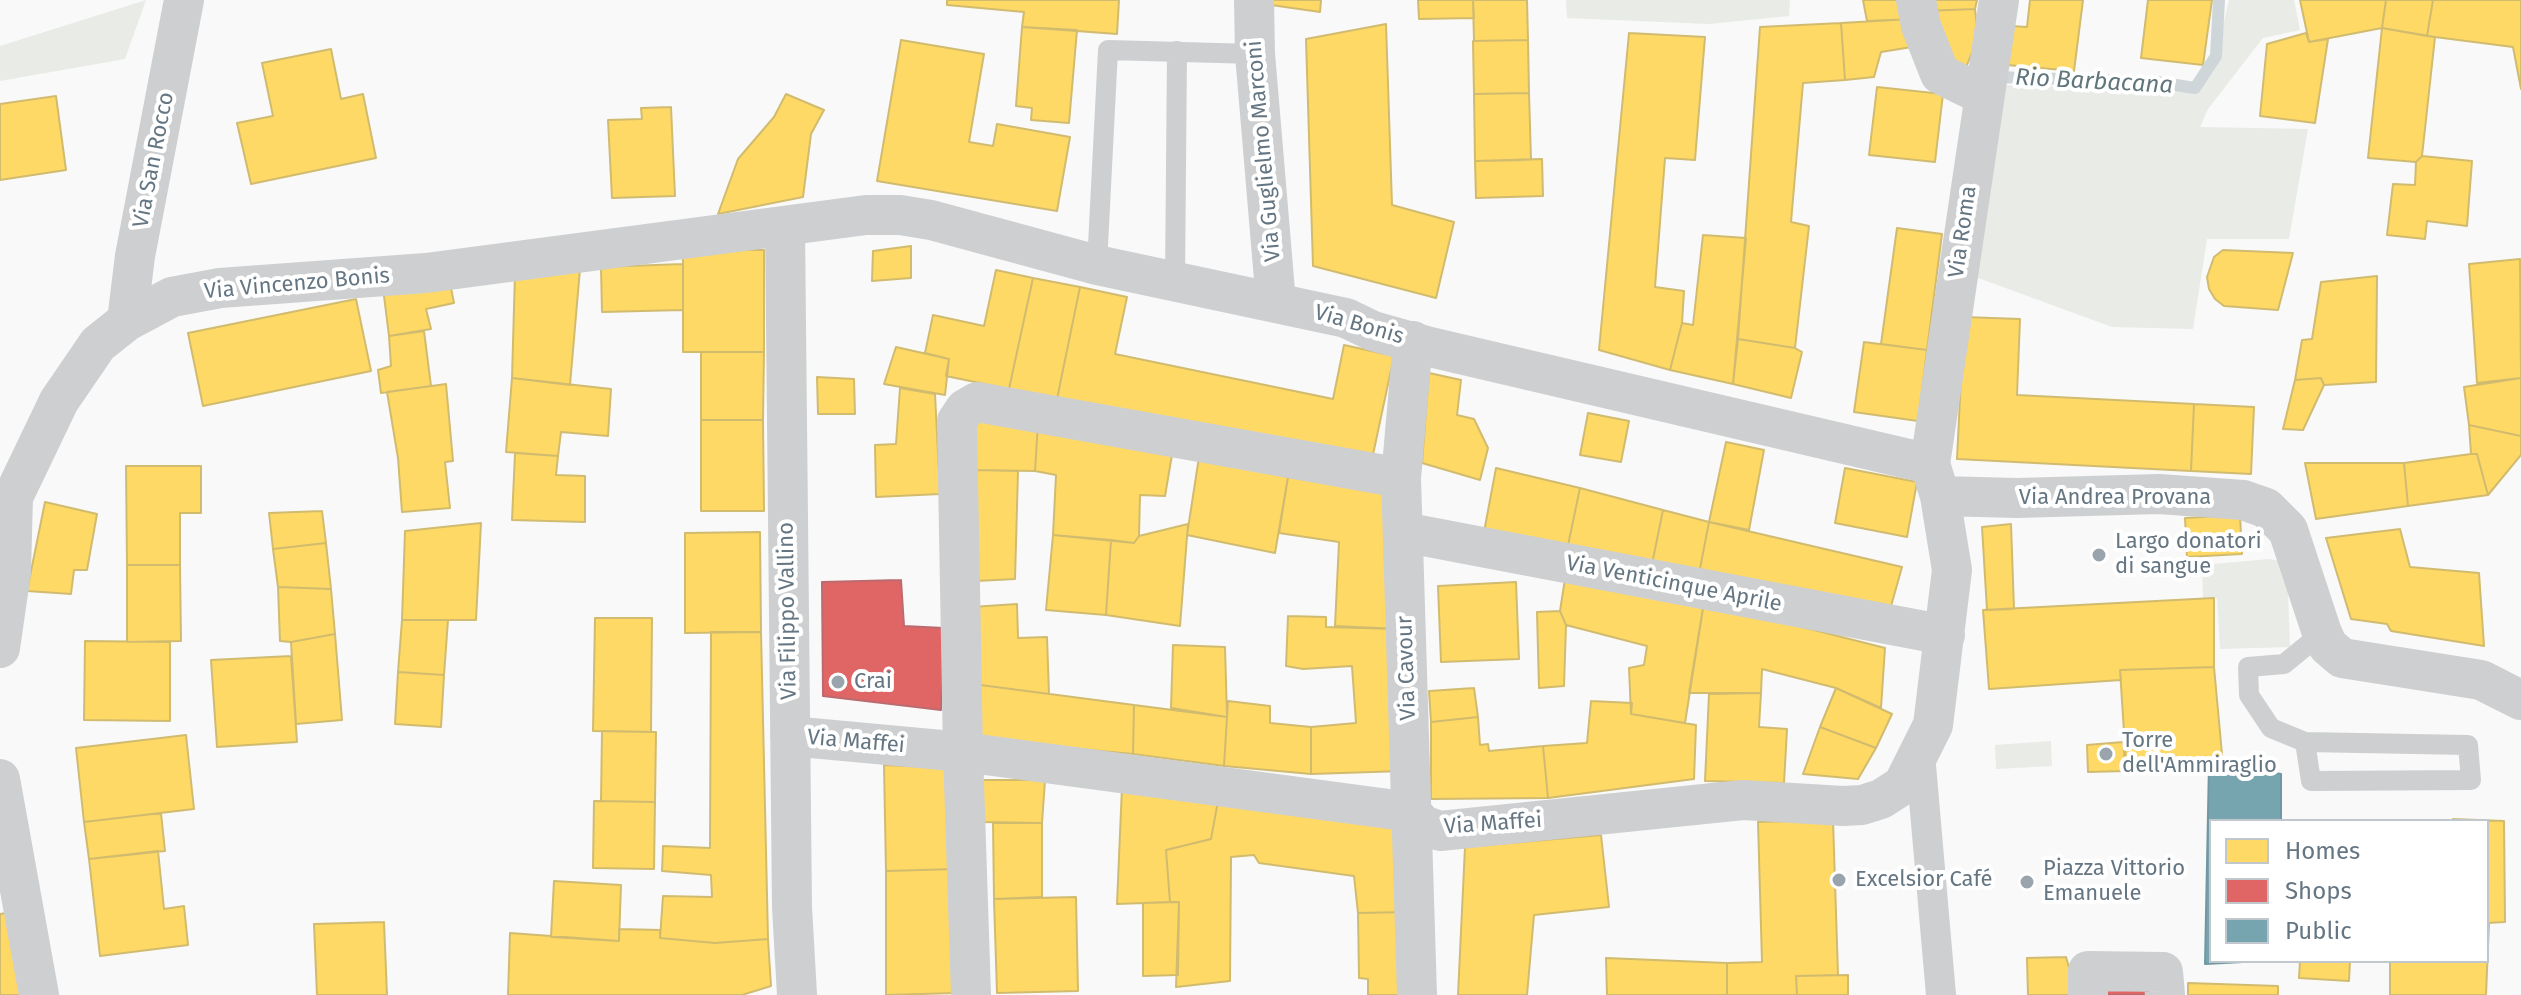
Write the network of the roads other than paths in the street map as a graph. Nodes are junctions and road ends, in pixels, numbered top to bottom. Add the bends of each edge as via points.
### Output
1 (184, 0) edge
2 (1254, 0) edge
3 (1916, 0) edge
4 (1999, 0) edge
5 (1177, 51) junction
6 (1255, 54) junction
7 (1983, 95) junction
8 (785, 227) junction
9 (1097, 265) junction
10 (1175, 282) junction
11 (1276, 303) junction
12 (127, 321) junction
13 (1413, 341) junction
14 (1401, 478) junction
15 (1935, 480) junction
16 (1403, 532) junction
17 (2322, 633) junction
18 (1945, 635) junction
19 (0, 648) edge
20 (2521, 700) edge
21 (790, 736) junction
22 (2305, 742) junction
23 (963, 752) junction
24 (1920, 754) junction
25 (0, 779) edge
26 (1411, 812) junction
27 (39, 995) edge
28 (797, 995) edge
29 (971, 995) edge
30 (1417, 995) edge
31 (1941, 995) edge
32 (2088, 995) edge
33 (2165, 995) edge

1 - 12 street, Via San Rocco
2 - 6 street, Via Guglielmo Marconi
3 - 7 street via 1940,74
4 - 7 street, Via Roma
5 - 6 lane
5 - 9 lane via 1108,50
5 - 10 lane
6 - 11 street, Via Guglielmo Marconi
7 - 15 street, Via Roma
8 - 9 street, Via Bonis via 900,215
8 - 12 street, Via Vincenzo Bonis via 426,273 220,288 172,297
8 - 21 street, Via Filippo Vallino
9 - 10 street, Via Bonis
10 - 11 street, Via Bonis
11 - 13 street, Via Bonis via 1346,318
12 - 19 street, Via Vincenzo Bonis via 98,344 59,401 13,497 11,572
13 - 14 street, Via Cavour
13 - 15 street, Via Bonis
14 - 16 street, Via Cavour
14 - 23 street via 977,402 965,409 957,421
15 - 17 street, Via Andrea Provana via 2017,498 2159,494 2243,500 2266,508 2288,530
15 - 18 street, Via Maffei via 1952,570
16 - 18 street, Via Venticinque Aprile
16 - 26 street, Via Cavour
17 - 20 street, Via Andrea Provana via 2342,658 2481,680
17 - 22 lane via 2284,664 2248,667 2249,695 2271,728
18 - 24 street, Via Maffei via 1933,725
21 - 23 street, Via Maffei
21 - 28 street, Via Filippo Vallino
22 - 22 lane via 2468,745 2471,780 2311,781
23 - 26 street, Via Maffei
23 - 29 street
24 - 26 street, Via Maffei via 1903,785 1862,805 1743,800 1440,831 1423,825
24 - 31 street
25 - 27 street
26 - 30 street, Via Cavour
32 - 33 street via 2088,971 2163,972

